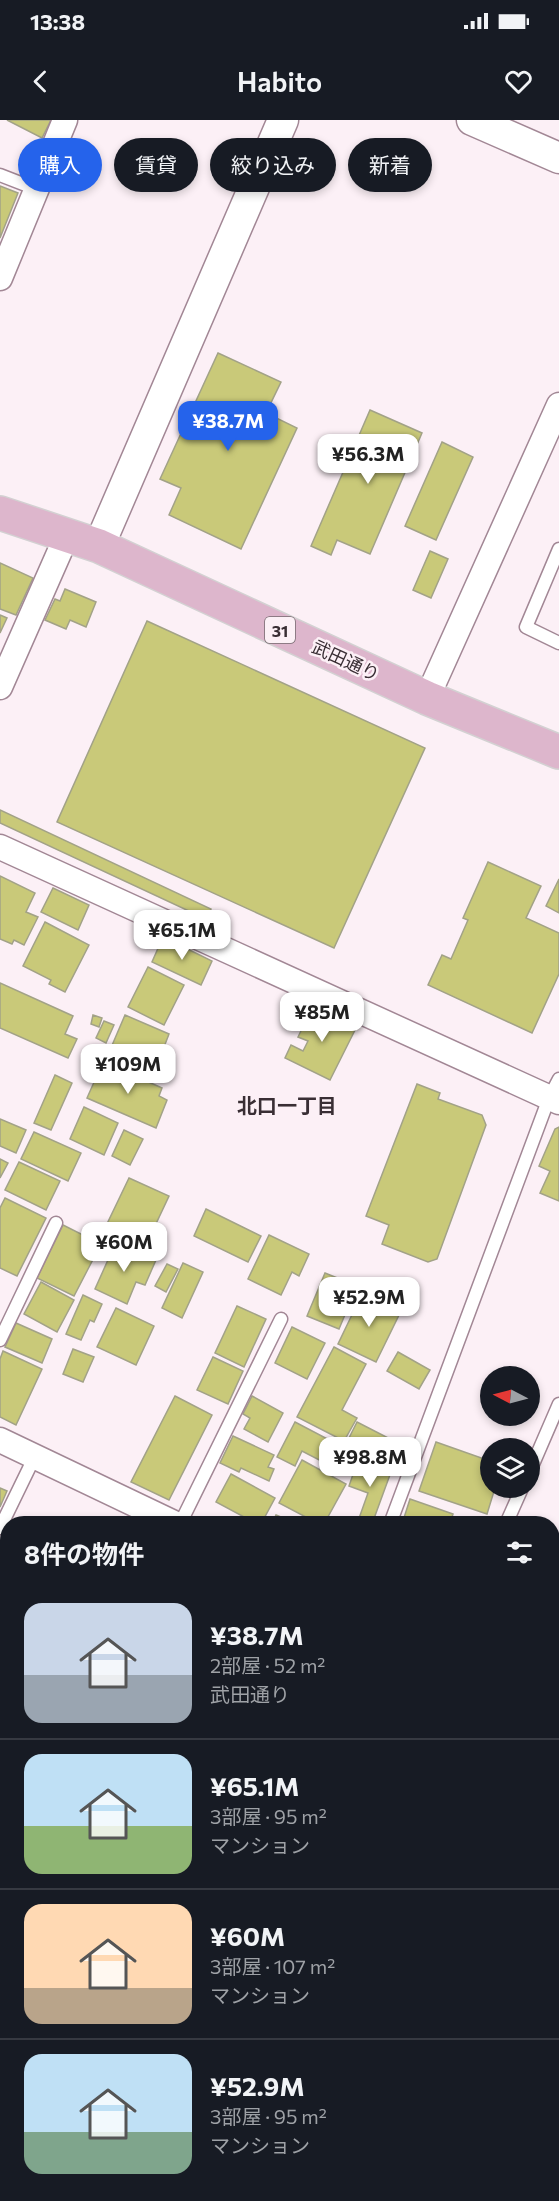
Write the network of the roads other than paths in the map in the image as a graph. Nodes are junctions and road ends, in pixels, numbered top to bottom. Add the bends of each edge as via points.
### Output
1 (64, 120) edge
2 (284, 120) edge
3 (472, 120) edge
4 (57, 138) edge
5 (559, 158) edge
6 (0, 175) edge
7 (18, 182) edge
8 (35, 192) edge
9 (0, 278) edge
10 (559, 405) edge
11 (0, 513) edge
12 (67, 535) junction
13 (99, 546) junction
14 (559, 549) edge
15 (559, 643) edge
16 (0, 687) edge
17 (427, 698) junction
18 (558, 750) edge
19 (0, 847) edge
20 (556, 1093) edge
21 (56, 1223) dead end
22 (281, 1319) dead end
23 (0, 1340) edge
24 (559, 1404) edge
25 (0, 1440) edge
26 (540, 1448) edge
27 (35, 1456) junction
28 (518, 1498) edge
29 (6, 1516) edge
30 (161, 1516) edge
31 (182, 1516) edge
32 (393, 1516) edge
33 (510, 1516) edge

1 - 4 street
2 - 13 street
3 - 5 street
6 - 7 lane
8 - 9 street
10 - 17 street
11 - 12 main road, 武田通り / 31
12 - 13 main road, 武田通り / 31
12 - 16 street
13 - 17 main road, 武田通り / 31
14 - 15 lane via 526,627
17 - 18 main road, 武田通り / 31
19 - 20 street
20 - 32 lane
21 - 23 lane
22 - 31 lane
24 - 26 lane
25 - 27 street
27 - 29 lane
27 - 30 street
28 - 33 lane

